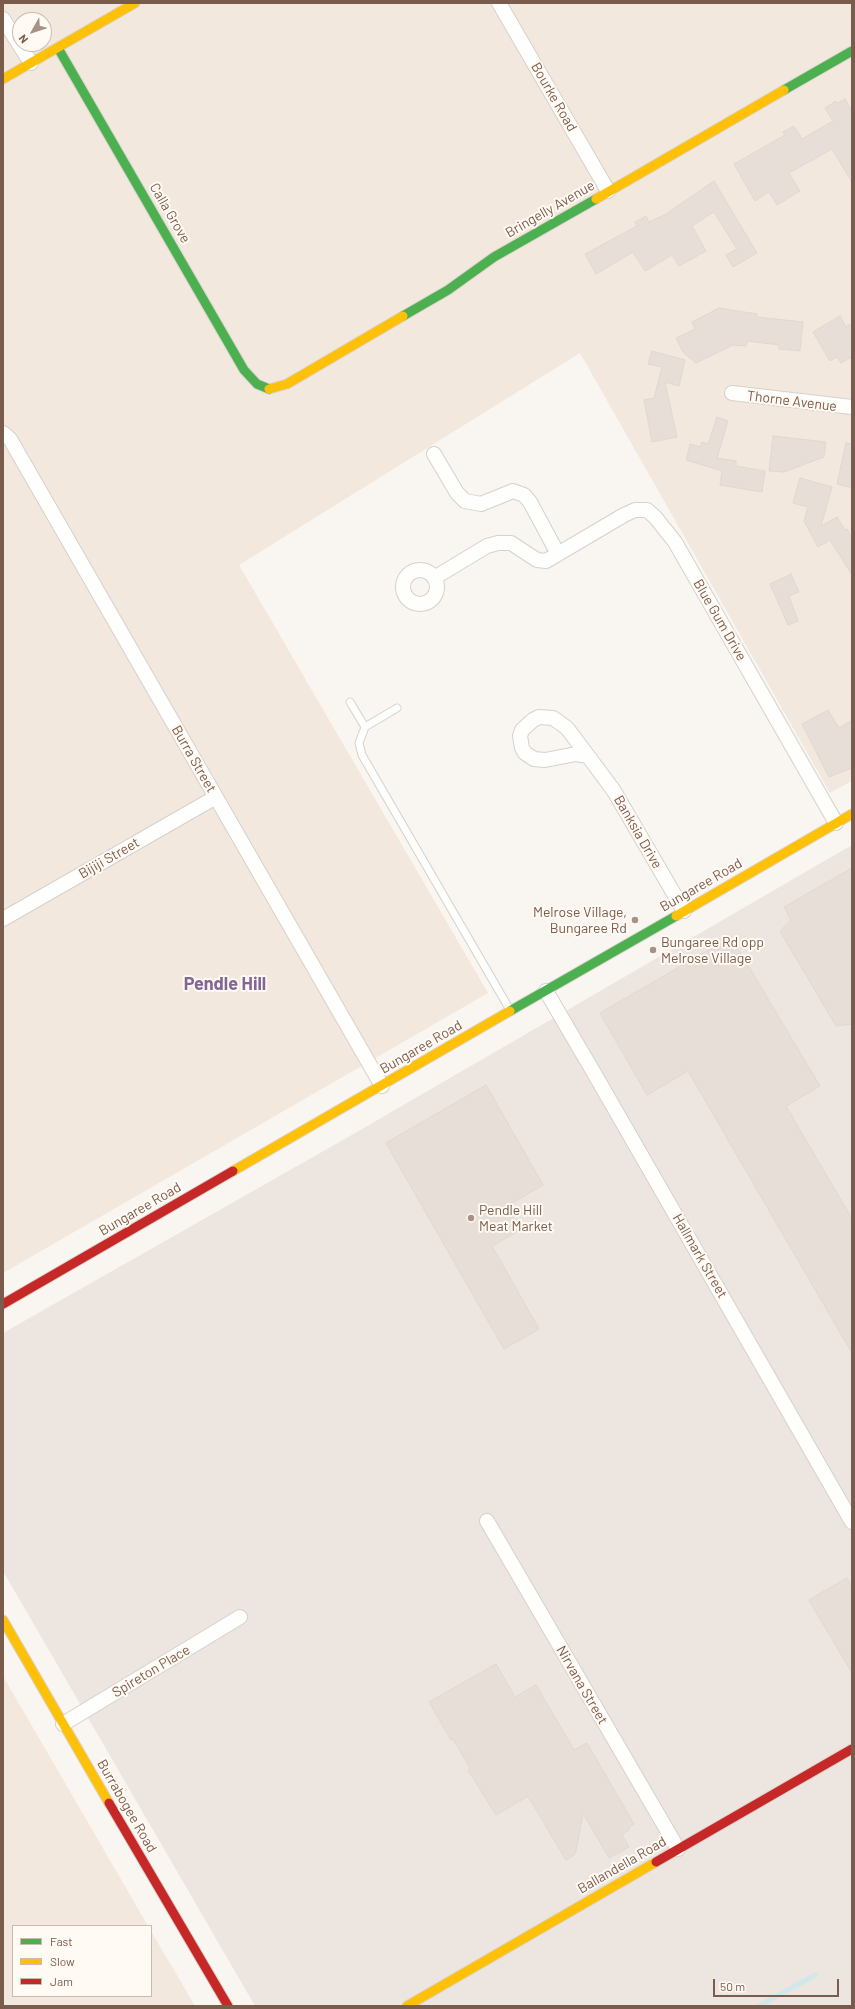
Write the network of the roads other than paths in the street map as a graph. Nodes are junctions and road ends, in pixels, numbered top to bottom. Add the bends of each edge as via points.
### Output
1 (135, 3) edge
2 (499, 3) edge
3 (3, 19) edge
4 (58, 48) junction
5 (852, 51) edge
6 (31, 63) junction
7 (3, 79) edge
8 (608, 191) junction
9 (263, 388) joint
10 (732, 393) dead end
11 (852, 408) edge
12 (3, 433) edge
13 (434, 454) dead end
14 (558, 554) junction
15 (434, 578) dead end
16 (350, 702) dead end
17 (397, 708) dead end
18 (365, 727) junction
19 (588, 756) junction
20 (216, 797) junction
21 (852, 814) edge
22 (836, 823) junction
23 (684, 911) junction
24 (3, 919) edge
25 (546, 991) junction
26 (511, 1012) junction
27 (382, 1086) junction
28 (3, 1304) edge
29 (486, 1521) dead end
30 (852, 1522) edge
31 (240, 1617) dead end
32 (3, 1620) edge
33 (63, 1724) junction
34 (852, 1749) edge
35 (678, 1849) junction
36 (228, 2006) edge
37 (407, 2006) edge

1 - 4 street
2 - 8 street, Bourke Road
3 - 6 street
4 - 6 street
4 - 9 street, Calla Grove via 244,370
5 - 8 street, Bringelly Avenue
6 - 7 street
8 - 9 street, Bringelly Avenue via 494,257 448,290 287,384 269,390
10 - 11 street, Thorne Avenue
12 - 20 street, Burra Street via 10,439
13 - 14 street via 457,493 465,501 475,504 487,502 513,491 524,495
14 - 15 street, Blue Gum Drive via 541,562 512,543 492,544
14 - 22 street, Blue Gum Drive via 635,510 642,509 652,513 675,542
16 - 18 lane
17 - 18 lane
18 - 26 lane via 359,743 362,755
19 - 19 street, Banksia Drive via 576,754 545,760 534,759 522,748 522,730 533,720 554,718 567,728
19 - 23 street, Banksia Drive via 614,791
20 - 24 street, Bijiji Street
20 - 27 street, Burra Street
21 - 22 street, Bungaree Road
22 - 23 street, Bungaree Road
23 - 25 street, Bungaree Road
25 - 26 street, Bungaree Road
25 - 30 street, Hallmark Street
26 - 27 street, Bungaree Road
27 - 28 street, Bungaree Road
29 - 35 street, Nirvana Street
31 - 33 street, Spireton Place
32 - 33 street, Burrabogee Road
33 - 36 street, Burrabogee Road
34 - 35 street, Ballandella Road
35 - 37 street, Ballandella Road

